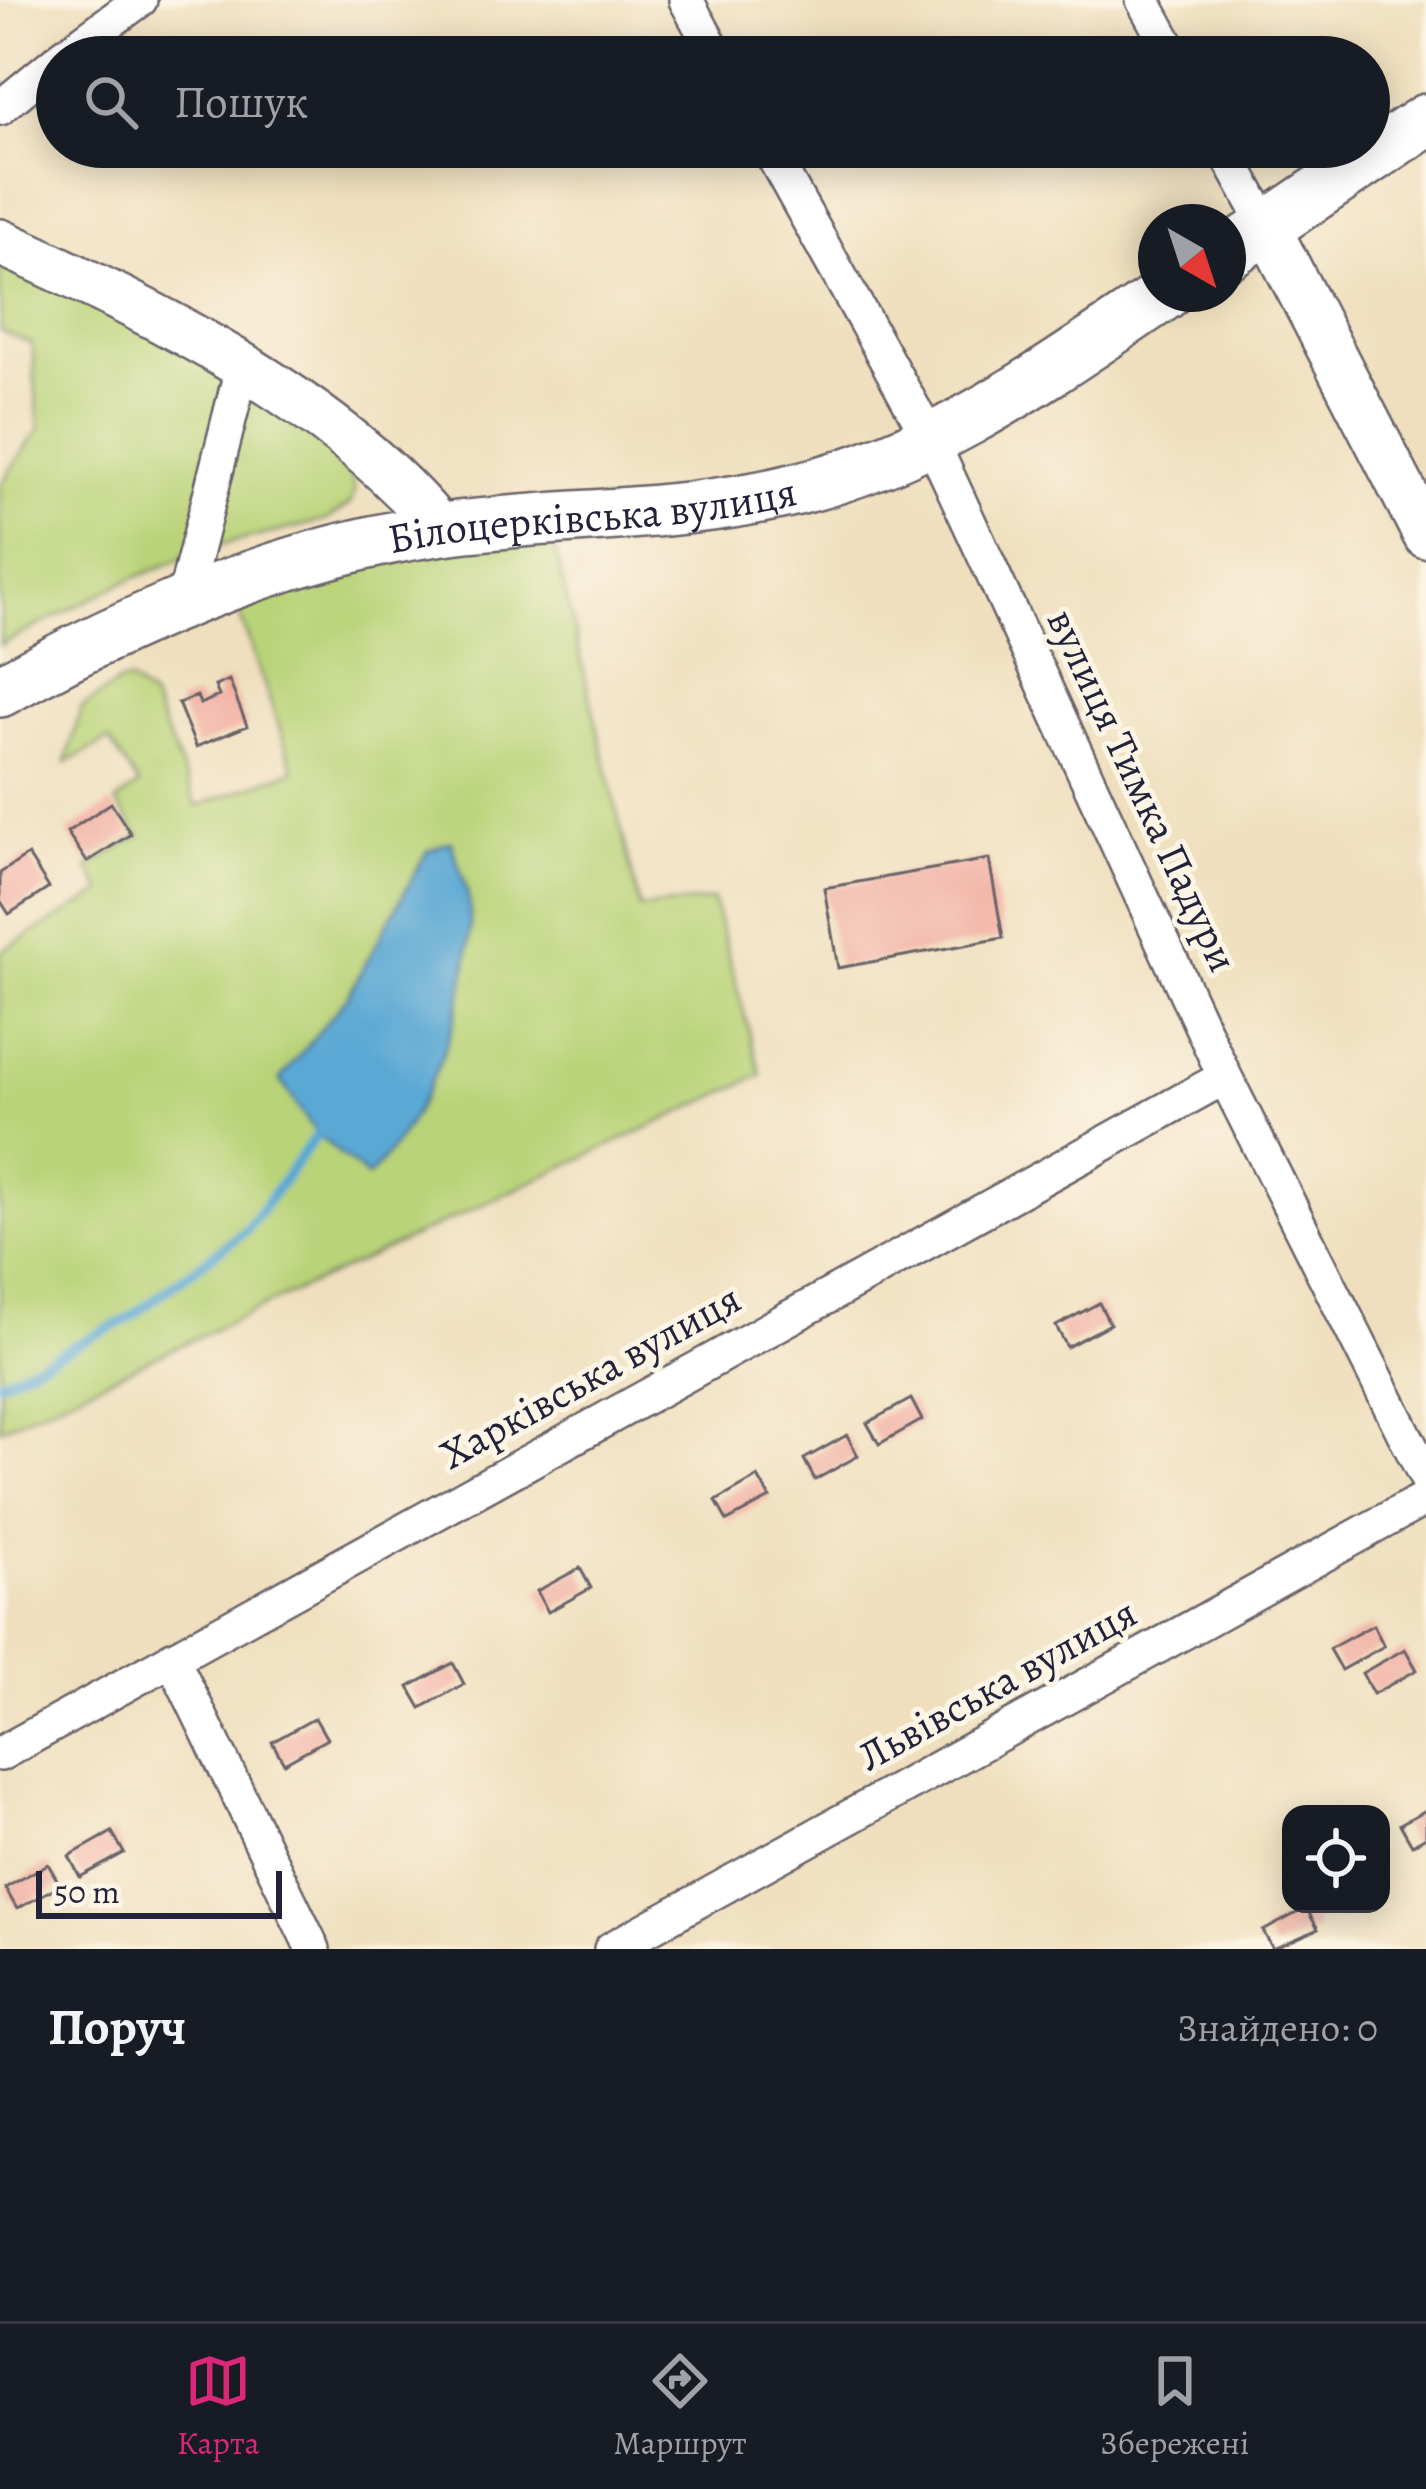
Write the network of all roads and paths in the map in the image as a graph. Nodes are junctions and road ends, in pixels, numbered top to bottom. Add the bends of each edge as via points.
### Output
1 (140, 0) edge
2 (686, 0) edge
3 (1143, 0) edge
4 (91, 36) edge
5 (706, 36) edge
6 (1163, 36) edge
7 (36, 78) edge
8 (0, 107) edge
9 (1426, 120) edge
10 (1390, 144) edge
11 (779, 168) edge
12 (1229, 168) edge
13 (1355, 168) edge
14 (1248, 240) edge
15 (0, 242) edge
16 (1138, 311) edge
17 (242, 368) junction
18 (932, 442) junction
19 (441, 530) junction
20 (1426, 535) edge
21 (183, 603) junction
22 (0, 692) edge
23 (1225, 1077) junction
24 (1426, 1477) edge
25 (1426, 1498) edge
26 (172, 1658) junction
27 (0, 1754) edge
28 (314, 1949) edge
29 (610, 1949) edge

1 - 4 street
2 - 5 street
3 - 6 street
7 - 8 street
9 - 10 main road
11 - 18 street, вулиця Тимка Падури
12 - 14 street
13 - 14 main road
14 - 20 street
15 - 17 street
16 - 18 main road, Білоцерківська вулиця
17 - 19 street via 370,456
17 - 21 street
18 - 19 main road, Білоцерківська вулиця via 795,490
18 - 23 street, вулиця Тимка Падури
19 - 21 main road, Білоцерківська вулиця via 302,562
21 - 22 main road, Білоцерківська вулиця
23 - 24 street, вулиця Тимка Падури
23 - 26 street, Харківська вулиця
25 - 29 street, Львівська вулиця
26 - 27 street, Харківська вулиця
26 - 28 street

